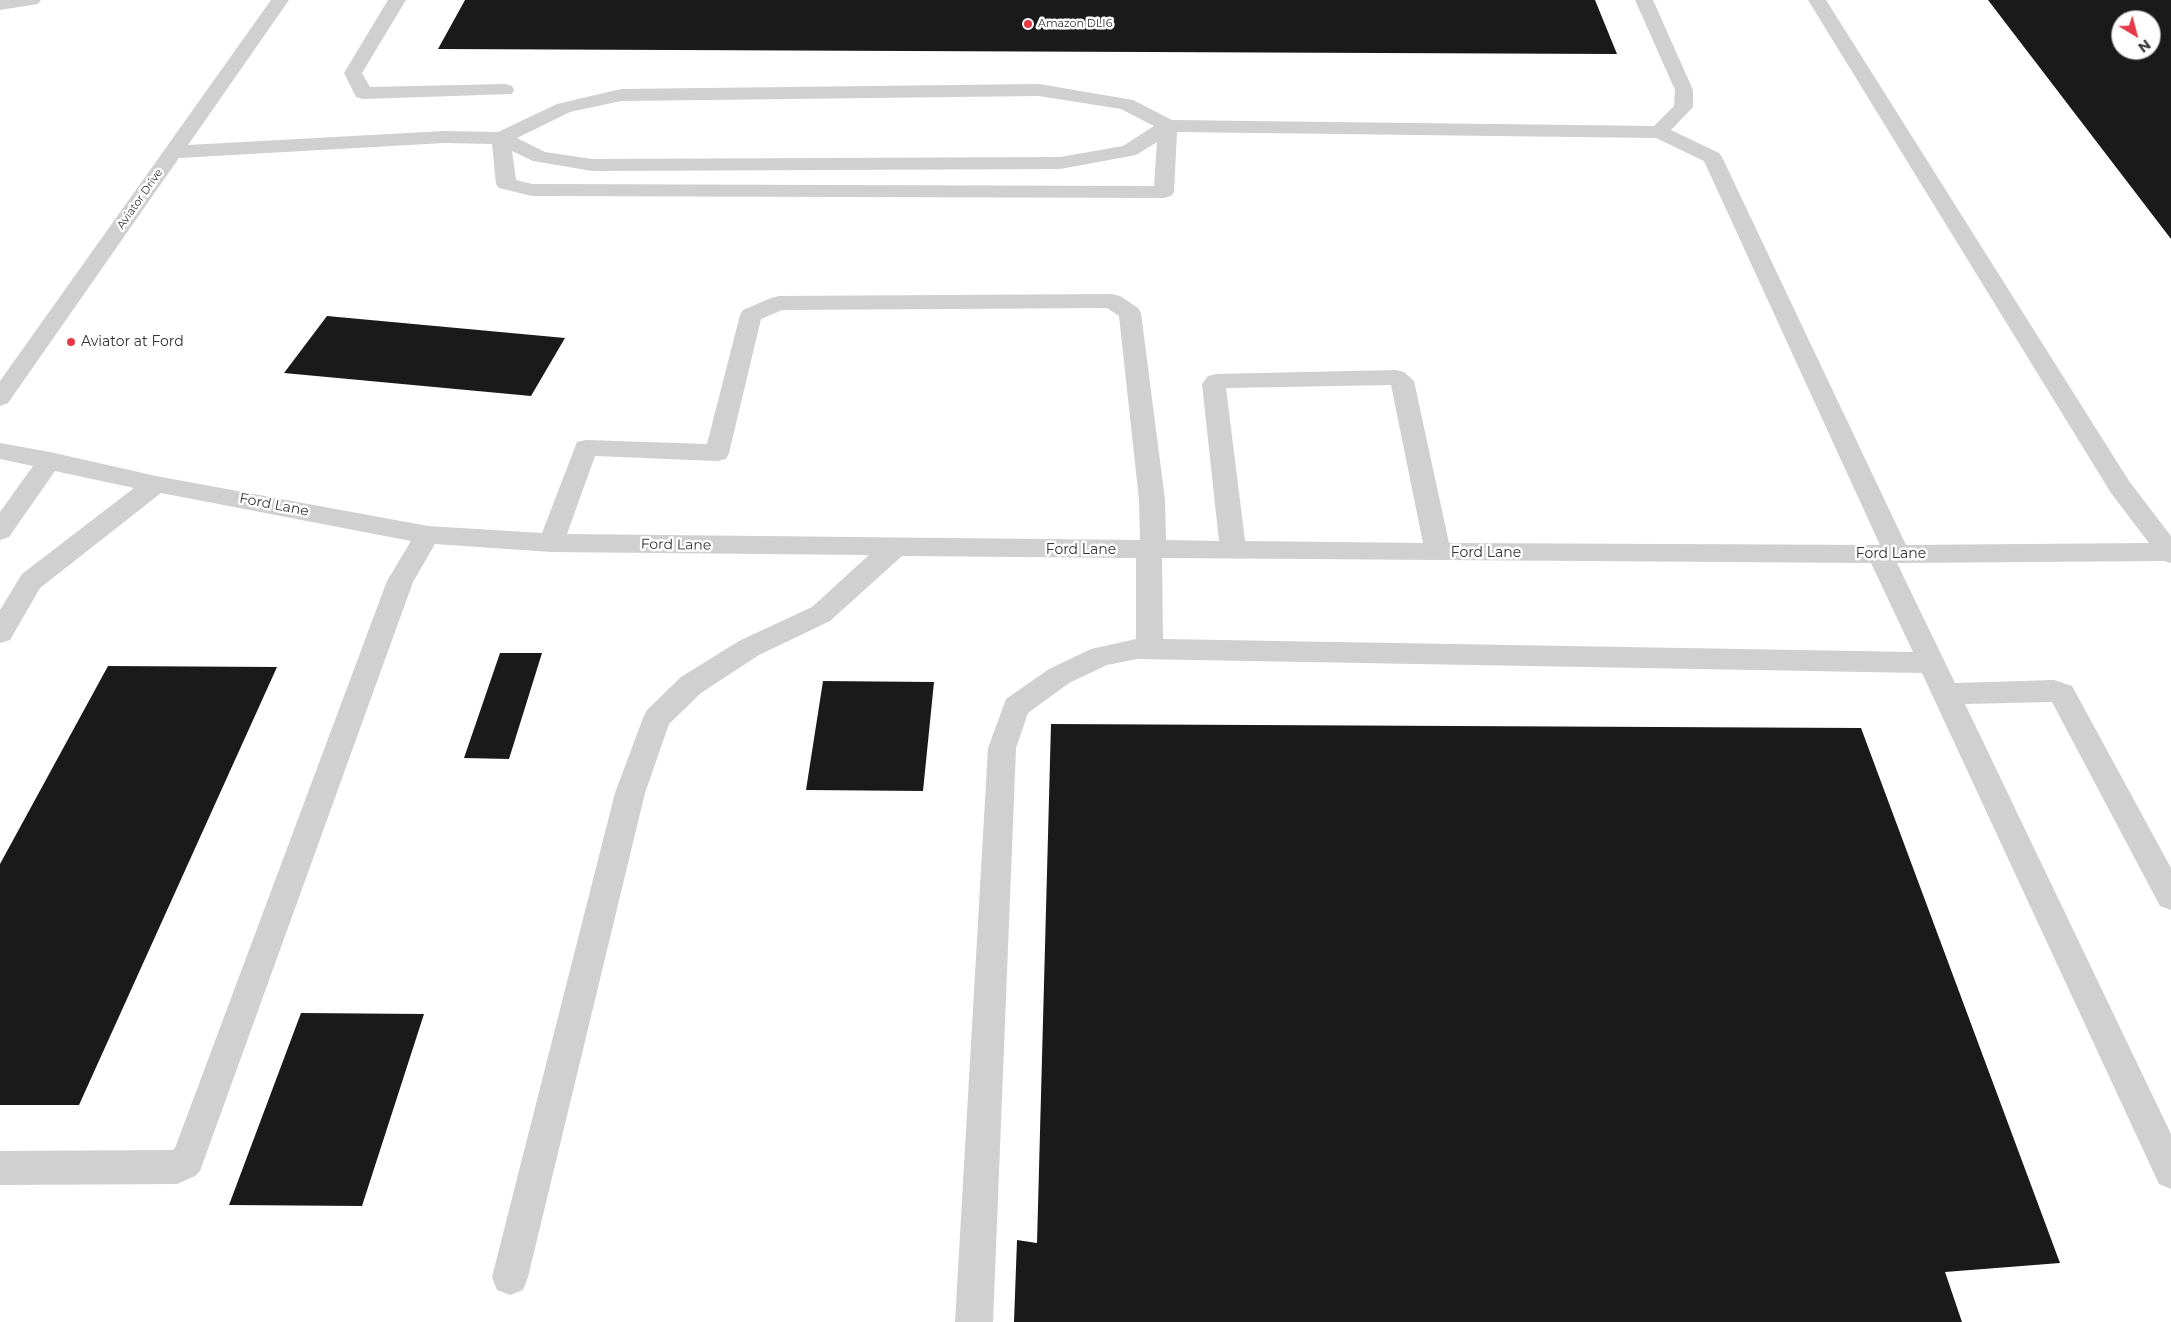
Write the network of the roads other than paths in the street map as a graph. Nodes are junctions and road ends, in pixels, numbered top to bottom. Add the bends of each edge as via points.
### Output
1 (32, 0) edge
2 (280, 0) edge
3 (397, 0) edge
4 (1644, 0) edge
5 (1817, 0) edge
6 (0, 5) edge
7 (505, 90) dead end
8 (1168, 126) junction
9 (1658, 132) junction
10 (501, 138) junction
11 (173, 152) junction
12 (0, 398) edge
13 (0, 451) edge
14 (50, 460) junction
15 (156, 484) junction
16 (0, 531) edge
17 (428, 535) junction
18 (550, 543) junction
19 (894, 548) junction
20 (1151, 550) junction
21 (1233, 551) junction
22 (1438, 552) junction
23 (2170, 553) edge
24 (1889, 554) junction
25 (0, 633) edge
26 (1150, 650) junction
27 (1933, 663) junction
28 (1947, 694) junction
29 (2171, 897) edge
30 (0, 1168) edge
31 (2171, 1172) edge
32 (510, 1277) dead end
33 (974, 1322) edge

1 - 6 street
2 - 11 street, Aviator Drive
3 - 7 street via 353,73 363,93
4 - 9 street via 1684,90 1684,107
5 - 23 street via 2120,487
8 - 9 street
8 - 10 street via 1129,152 1060,162 592,165 540,157
8 - 10 street via 1126,104 1039,90 621,95 564,108
8 - 10 street via 1164,192 532,190 506,184
9 - 24 street via 1712,157
10 - 11 street via 435,137
11 - 12 street, Aviator Drive
13 - 14 street, Ford Lane
14 - 15 street, Ford Lane
14 - 16 street
15 - 17 street, Ford Lane
15 - 25 street via 31,581
17 - 18 street, Ford Lane
17 - 30 street via 400,581 188,1158 177,1166
18 - 19 street, Ford Lane
18 - 20 street via 586,448 717,453 751,315 779,303 1112,301 1130,313 1152,500
19 - 20 street, Ford Lane
19 - 32 street via 821,614 749,648 691,685 657,718 630,793
20 - 21 street, Ford Lane
20 - 26 street
21 - 22 street, Ford Lane
21 - 22 street via 1216,381 1396,377 1402,381
22 - 24 street, Ford Lane
23 - 24 street, Ford Lane
24 - 27 street
26 - 27 street
26 - 33 street via 1137,649 1101,656 1059,676 1016,706 1002,748
27 - 28 street
28 - 29 street via 2054,691 2062,694
28 - 31 street

